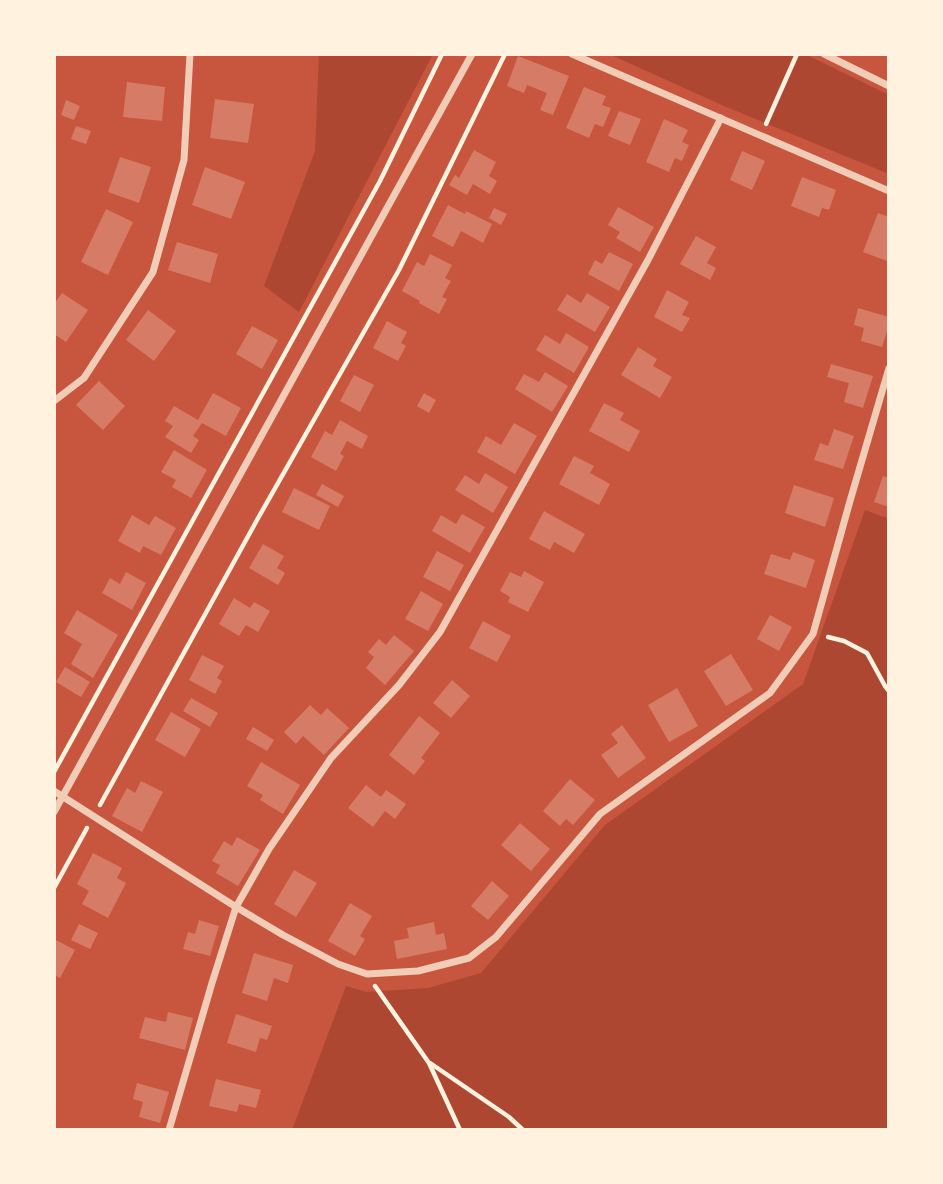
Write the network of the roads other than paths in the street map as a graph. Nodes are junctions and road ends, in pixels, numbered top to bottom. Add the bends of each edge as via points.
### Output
1 (190, 54) edge
2 (472, 54) edge
3 (572, 54) edge
4 (824, 54) edge
5 (889, 86) edge
6 (721, 118) junction
7 (889, 191) edge
8 (889, 368) edge
9 (54, 401) edge
10 (54, 791) edge
11 (63, 796) junction
12 (54, 813) edge
13 (236, 907) junction
14 (169, 1130) edge

1 - 9 street via 184,160 153,272 83,378
2 - 11 street
3 - 6 street
4 - 5 street
6 - 7 street
6 - 13 street via 648,260 440,632 399,685 331,758
8 - 13 street via 813,634 770,692 600,814 496,937 469,958 418,971 367,974 338,964
10 - 11 street
11 - 12 street
11 - 13 street
13 - 14 street

